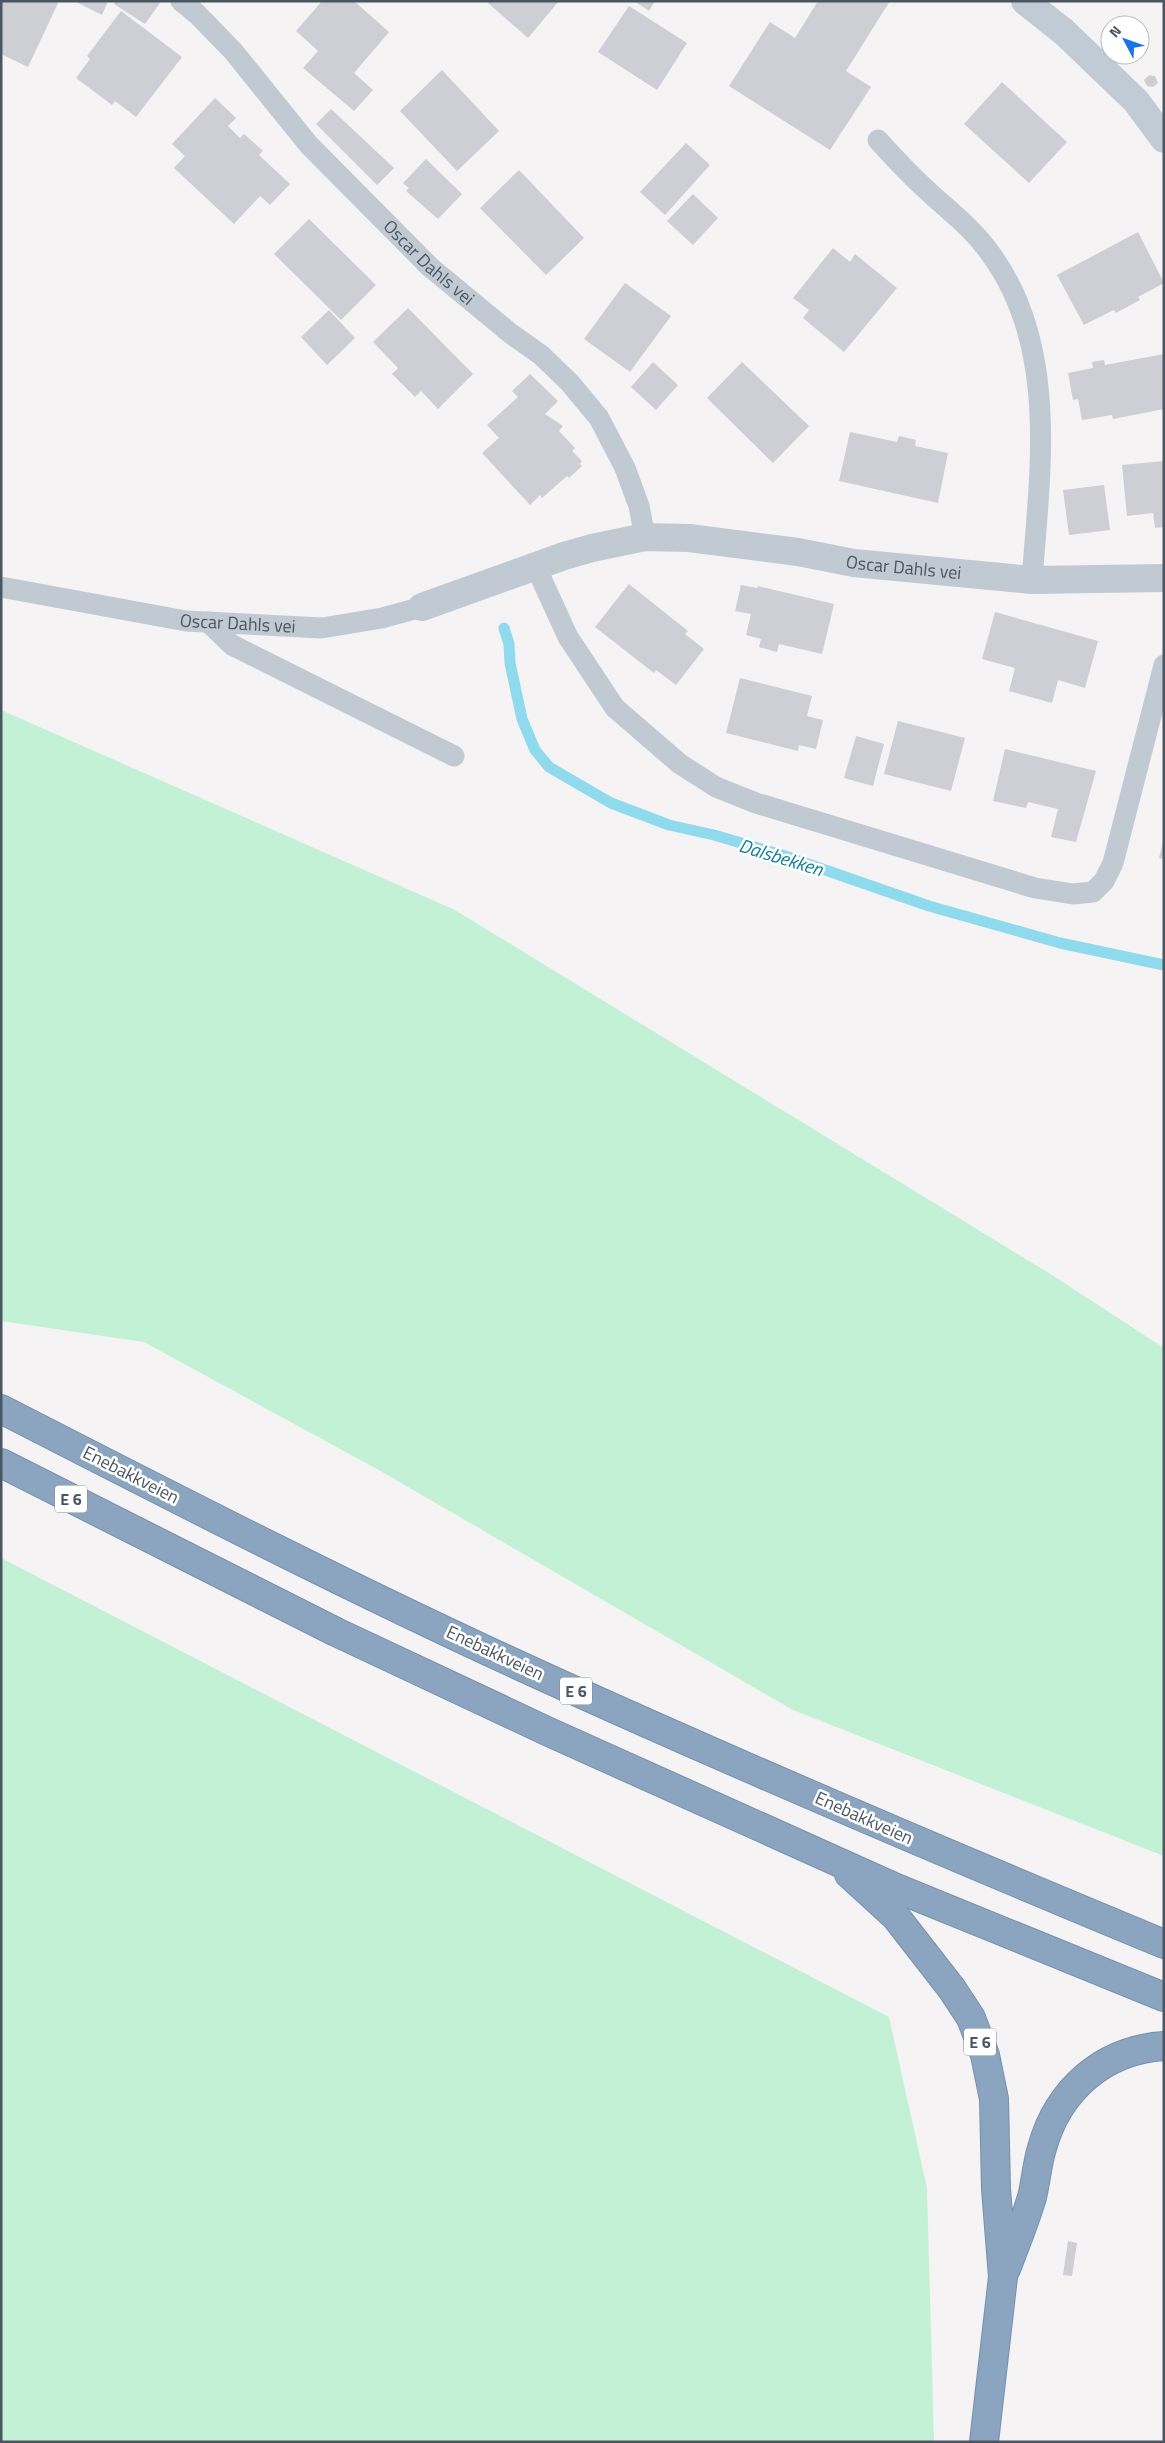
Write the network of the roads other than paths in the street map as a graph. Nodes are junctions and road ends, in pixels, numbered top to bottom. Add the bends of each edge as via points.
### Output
1 (181, 1) edge
2 (1025, 1) edge
3 (1164, 139) edge
4 (878, 140) dead end
5 (645, 537) junction
6 (535, 565) junction
7 (1164, 578) edge
8 (1032, 580) junction
9 (1, 587) edge
10 (422, 607) joint
11 (208, 622) junction
12 (1164, 665) edge
13 (454, 756) dead end
14 (1, 1409) edge
15 (1, 1463) edge
16 (832, 1858) junction
17 (1164, 1944) edge
18 (1164, 1997) edge
19 (1164, 2046) edge
20 (1003, 2277) junction
21 (984, 2442) edge

1 - 5 lane, Oscar Dahls vei via 233,51 309,145 430,267 541,355 570,383 599,418 625,468 639,506
2 - 3 street via 1064,32 1136,101
4 - 8 lane via 984,245 1014,291 1022,313 1038,386 1040,476
5 - 6 street, Oscar Dahls vei
5 - 8 street, Oscar Dahls vei via 689,538 798,552 854,564
6 - 10 street, Oscar Dahls vei
6 - 12 lane via 568,637 615,708 680,764 716,787 756,803 1035,888 1073,894 1093,892 1104,881 1113,864
7 - 8 street, Oscar Dahls vei
9 - 11 lane, Oscar Dahls vei via 180,620
10 - 11 lane, Oscar Dahls vei via 382,618 322,628
11 - 13 lane via 232,645
14 - 17 highway, Enebakkveien / E 6 via 360,1589 570,1689 910,1839
15 - 16 highway, E 6 via 336,1632 558,1736
16 - 18 highway, E 6 via 896,1888
16 - 20 highway, E 6 via 896,1917 971,2018 985,2055 994,2099
19 - 20 highway, E 6 via 1142,2049 1105,2062 1089,2072 1066,2098 1041,2149 1032,2196
20 - 21 highway, E 6

